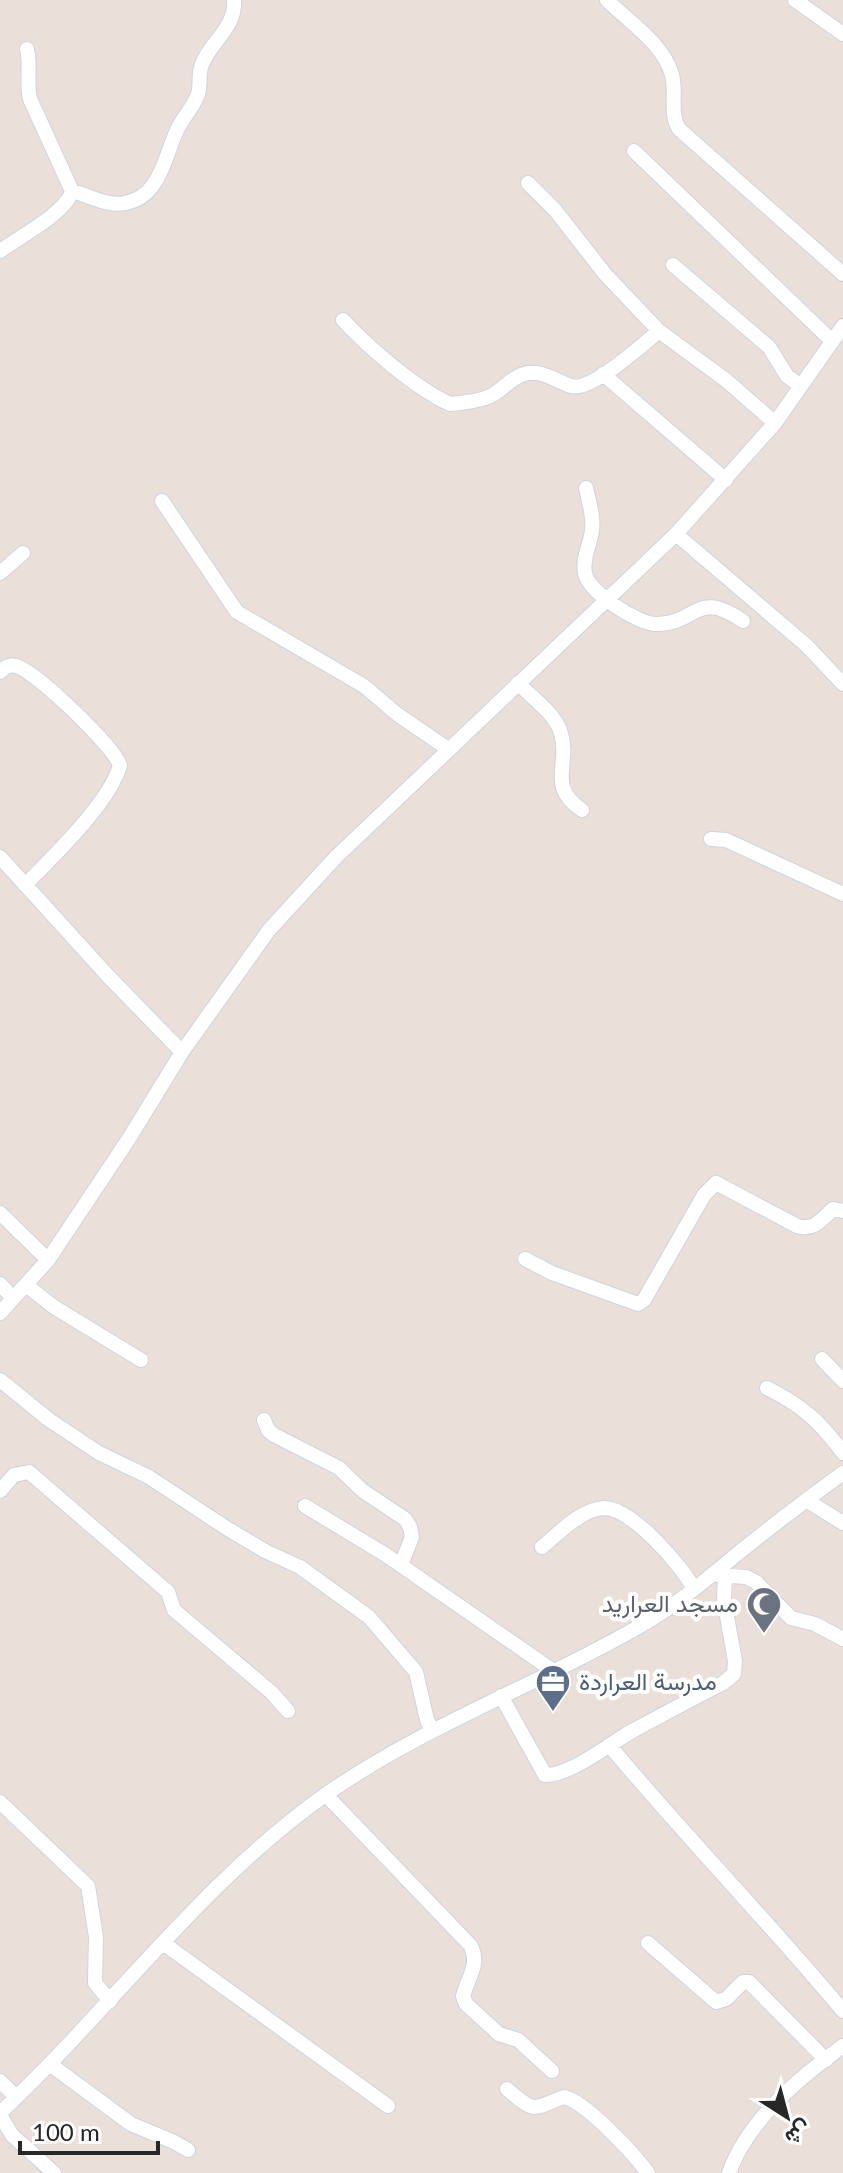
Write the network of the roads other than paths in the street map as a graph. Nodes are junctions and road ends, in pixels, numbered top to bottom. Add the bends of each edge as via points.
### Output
1 (234, 0) edge
2 (607, 0) edge
3 (795, 0) edge
4 (843, 34) edge
5 (27, 49) dead end
6 (634, 151) dead end
7 (528, 183) dead end
8 (72, 191) junction
9 (0, 251) edge
10 (673, 265) dead end
11 (843, 274) edge
12 (343, 320) dead end
13 (843, 326) edge
14 (659, 331) junction
15 (831, 340) junction
16 (603, 374) junction
17 (801, 386) junction
18 (775, 423) junction
19 (726, 480) junction
20 (586, 488) dead end
21 (162, 501) dead end
22 (676, 534) junction
23 (23, 553) dead end
24 (0, 573) edge
25 (605, 601) junction
26 (743, 621) dead end
27 (0, 672) edge
28 (518, 683) junction
29 (843, 684) edge
30 (448, 749) junction
31 (582, 810) dead end
32 (711, 839) dead end
33 (0, 857) edge
34 (25, 885) junction
35 (843, 894) edge
36 (182, 1052) junction
37 (843, 1211) edge
38 (0, 1213) edge
39 (525, 1259) dead end
40 (48, 1260) junction
41 (0, 1284) edge
42 (26, 1285) junction
43 (13, 1298) junction
44 (0, 1313) edge
45 (822, 1359) dead end
46 (141, 1360) dead end
47 (0, 1380) edge
48 (843, 1381) edge
49 (767, 1388) dead end
50 (264, 1420) dead end
51 (843, 1453) edge
52 (843, 1473) edge
53 (0, 1491) edge
54 (806, 1500) junction
55 (305, 1506) dead end
56 (843, 1523) edge
57 (542, 1547) dead end
58 (401, 1565) junction
59 (718, 1575) junction
60 (694, 1589) junction
61 (843, 1639) edge
62 (552, 1670) junction
63 (501, 1696) junction
64 (288, 1711) dead end
65 (432, 1730) junction
66 (609, 1745) junction
67 (326, 1795) junction
68 (0, 1802) edge
69 (163, 1943) junction
70 (648, 1943) dead end
71 (110, 2001) junction
72 (843, 2011) edge
73 (843, 2046) edge
74 (826, 2060) junction
75 (51, 2065) junction
76 (552, 2071) dead end
77 (0, 2081) edge
78 (507, 2089) dead end
79 (16, 2097) junction
80 (388, 2106) dead end
81 (0, 2114) edge
82 (188, 2150) dead end
83 (54, 2173) edge
84 (648, 2173) edge
85 (729, 2173) edge

1 - 8 street via 233,15 203,61 197,97 152,186 115,204
2 - 11 street via 666,60 679,129
3 - 4 street
5 - 8 street via 30,99
6 - 15 street
7 - 14 street
8 - 9 street via 58,209
10 - 17 street via 769,347 787,376
12 - 16 street via 384,358 450,404 492,396 522,375 545,374 573,387
13 - 15 street
14 - 16 street
14 - 18 street
15 - 17 street
16 - 19 street
17 - 18 street
18 - 19 street
19 - 22 street
20 - 25 street via 592,529 585,575
21 - 30 street via 237,612 364,686
22 - 25 street
22 - 29 street via 806,645
23 - 24 street
25 - 26 street via 656,625 714,606
25 - 28 street
27 - 34 street via 13,665 33,677 109,747 120,765 102,798
28 - 30 street
28 - 31 street via 559,727 564,754 561,784
30 - 36 street via 269,930
32 - 35 street via 726,840
33 - 34 street
34 - 36 street
36 - 40 street
37 - 39 street via 833,1209 806,1229 716,1183 638,1304
38 - 40 street
40 - 42 street
41 - 43 street
42 - 43 street
42 - 46 street
43 - 44 street
45 - 48 street
47 - 65 street via 99,1453 300,1567 369,1617 416,1672
49 - 51 street via 796,1402
50 - 58 street via 274,1435 339,1468 405,1519 412,1537
52 - 54 street
53 - 64 street via 14,1475 29,1472 168,1592 174,1610
54 - 56 street
54 - 59 street
55 - 58 street
57 - 60 street via 592,1511 612,1510 676,1560
58 - 62 street
59 - 60 street
59 - 61 street via 756,1582 791,1618
59 - 66 street via 734,1674
60 - 62 street via 640,1626
62 - 63 street
63 - 65 street
63 - 66 street via 545,1775 561,1772
65 - 67 street
66 - 72 street
67 - 69 street via 271,1838
67 - 76 street via 471,1946 476,1956 463,1996 466,2004 499,2034 527,2046
68 - 71 street via 88,1886 96,1937 95,1983
69 - 71 street
69 - 80 street
70 - 74 street via 716,2002 749,1982
71 - 75 street
73 - 74 street
74 - 85 street via 756,2126
75 - 79 street
75 - 82 street via 131,2124
77 - 79 street
78 - 84 street via 531,2107 564,2097 576,2101
79 - 81 street
81 - 83 street via 12,2135

